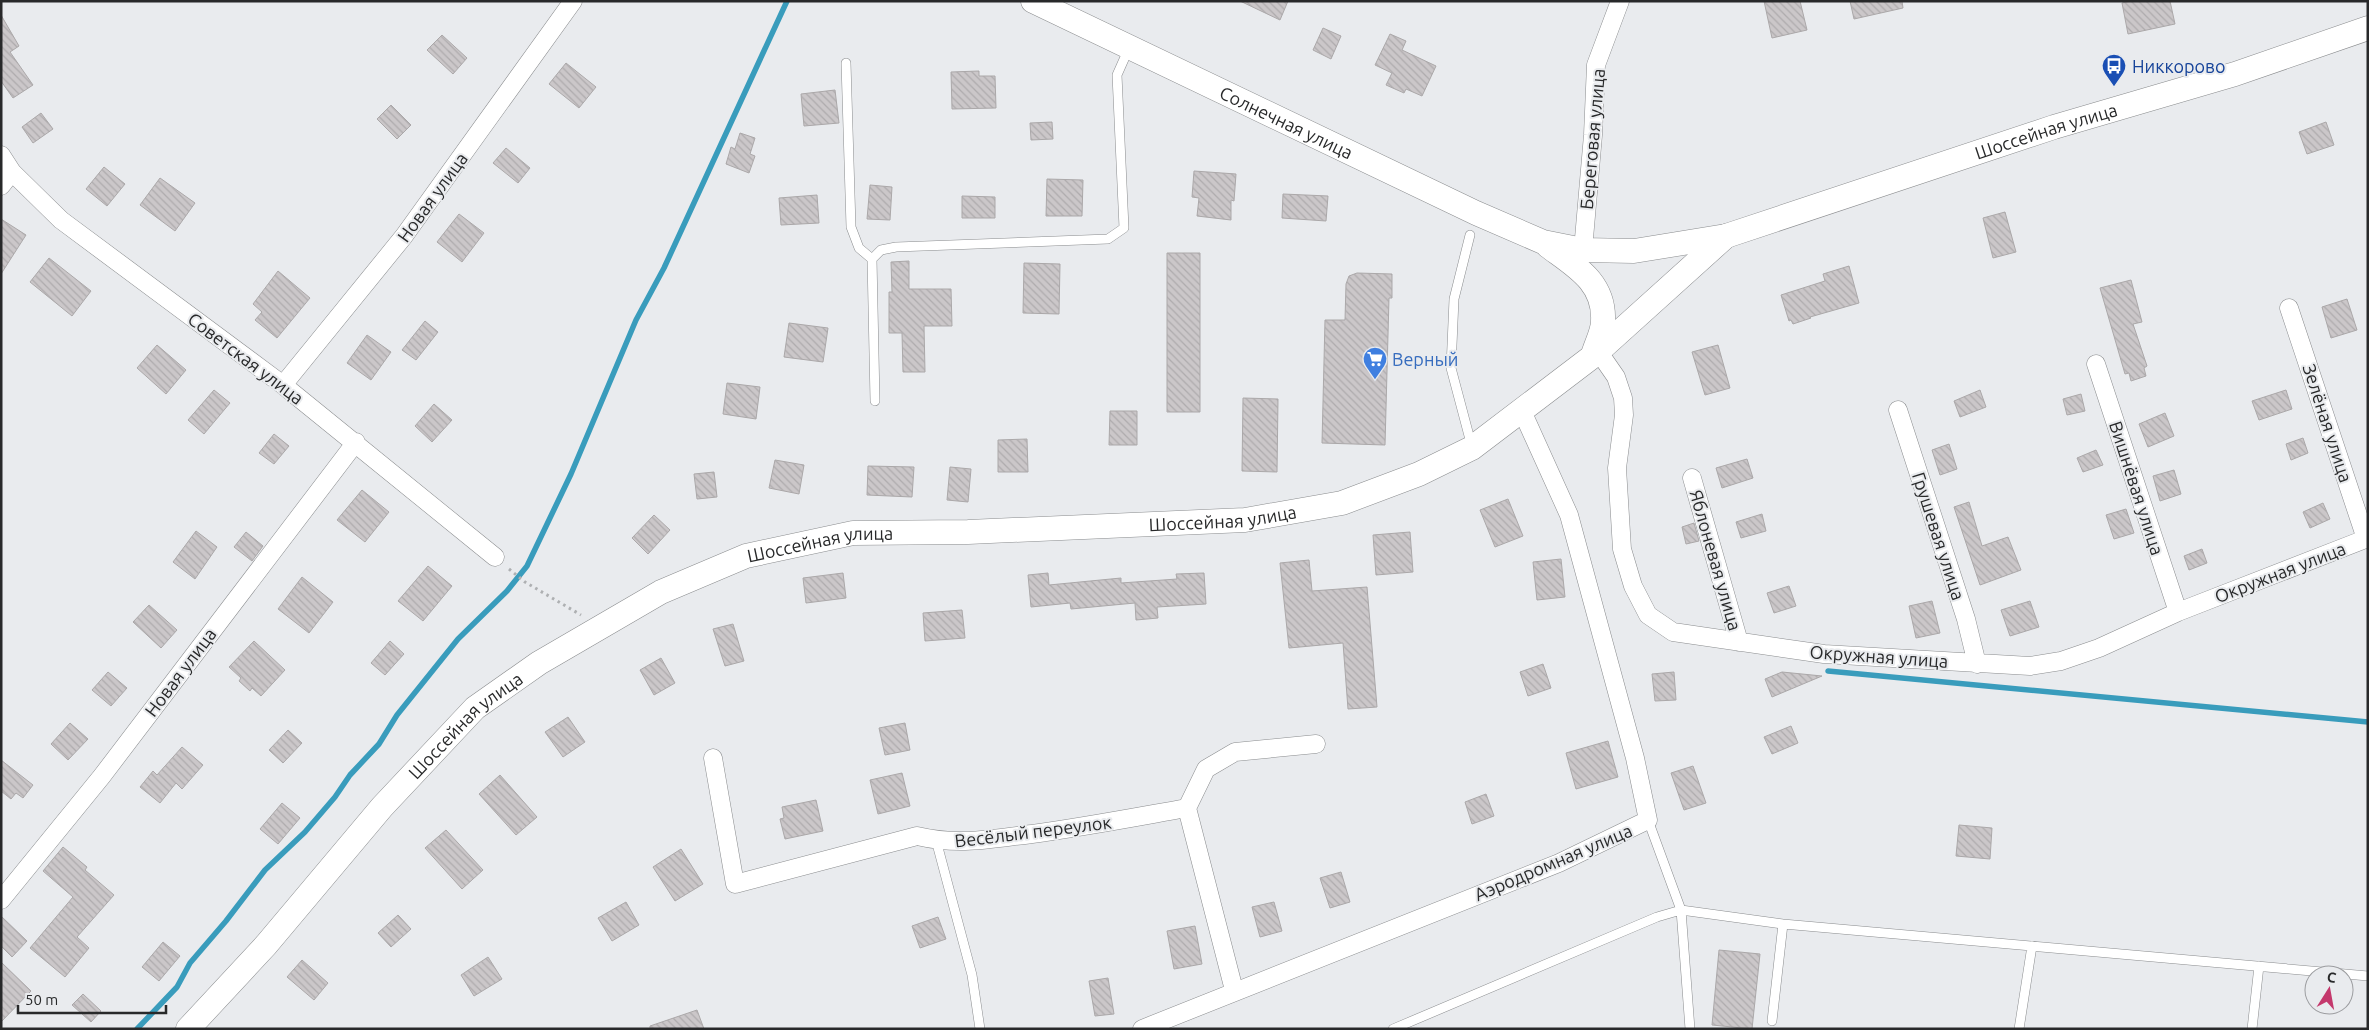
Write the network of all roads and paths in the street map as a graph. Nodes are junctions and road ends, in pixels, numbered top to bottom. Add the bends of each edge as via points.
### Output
1 (573, 1) edge
2 (1033, 1) edge
3 (1620, 1) edge
4 (2368, 28) edge
5 (1128, 48) junction
6 (846, 63) dead end
7 (1, 155) edge
8 (12, 172) junction
9 (1, 186) edge
10 (1470, 234) dead end
11 (1726, 236) junction
12 (1543, 242) junction
13 (1583, 250) junction
14 (872, 259) junction
15 (2289, 308) dead end
16 (1595, 353) junction
17 (2096, 364) dead end
18 (283, 385) junction
19 (875, 401) dead end
20 (1898, 410) dead end
21 (1522, 412) junction
22 (356, 442) junction
23 (1472, 448) junction
24 (1692, 478) dead end
25 (2367, 538) edge
26 (495, 557) dead end
27 (514, 573) dead end
28 (2178, 612) junction
29 (601, 626) junction
30 (1740, 642) junction
31 (1976, 664) junction
32 (1316, 744) dead end
33 (713, 758) dead end
34 (1187, 808) junction
35 (1648, 820) junction
36 (936, 840) junction
37 (1, 900) edge
38 (1682, 910) junction
39 (1783, 924) junction
40 (2032, 946) junction
41 (2259, 966) junction
42 (2368, 976) edge
43 (1234, 990) junction
44 (1772, 1021) dead end
45 (188, 1029) edge
46 (980, 1029) edge
47 (1142, 1029) edge
48 (1393, 1029) edge
49 (1690, 1029) edge
50 (2020, 1029) edge
51 (2252, 1029) edge

1 - 18 street, Новая улица via 404,236
2 - 5 main road, Солнечная улица
3 - 13 street, Береговая улица via 1596,65
4 - 11 main road, Шоссейная улица via 2235,74 2054,127
5 - 12 main road, Солнечная улица
5 - 14 lane via 1117,75 1124,228 1108,239 896,247 881,250
6 - 14 lane via 851,227 859,248
7 - 8 street, Советская улица
8 - 9 street
8 - 18 street, Советская улица via 62,220
10 - 23 lane via 1454,299 1451,368
11 - 13 main road via 1634,251
11 - 16 main road, Шоссейная улица
12 - 13 main road
12 - 16 main road via 1590,278 1602,304 1603,322
14 - 19 lane
15 - 25 street, Зелёная улица
16 - 21 main road, Шоссейная улица
16 - 30 street, Окружная улица via 1616,377 1623,398 1617,468 1622,549 1633,586 1648,615 1673,632
17 - 28 street, Вишнёвая улица
18 - 22 street, Советская улица
20 - 31 street, Грушевая улица via 1966,619
21 - 23 main road, Шоссейная улица
21 - 35 street, Аэродромная улица via 1569,514 1635,758
22 - 26 street, Советская улица
22 - 37 street, Новая улица via 102,776
23 - 29 main road, Шоссейная улица via 1419,474 1342,503 1245,520 968,532 853,533 746,556 661,592
24 - 30 street, Яблоневая улица
25 - 28 street, Окружная улица
27 - 29 path
28 - 31 street, Окружная улица via 2099,648 2061,661 2030,666
29 - 45 main road, Шоссейная улица via 539,663 475,708 404,782 266,945
30 - 31 street, Окружная улица via 1824,654
32 - 34 street via 1235,752 1206,768
33 - 36 street, Весёлый переулок via 735,884 917,836
34 - 36 street, Весёлый переулок via 1088,826 962,843
34 - 43 street
35 - 38 lane
35 - 43 street, Аэродромная улица via 1559,863
36 - 46 lane via 972,975
38 - 39 lane
38 - 48 lane via 1656,917
38 - 49 lane
39 - 40 lane
39 - 44 lane
40 - 41 lane
40 - 50 lane
41 - 42 lane
41 - 51 lane
43 - 47 street, Аэродромная улица

